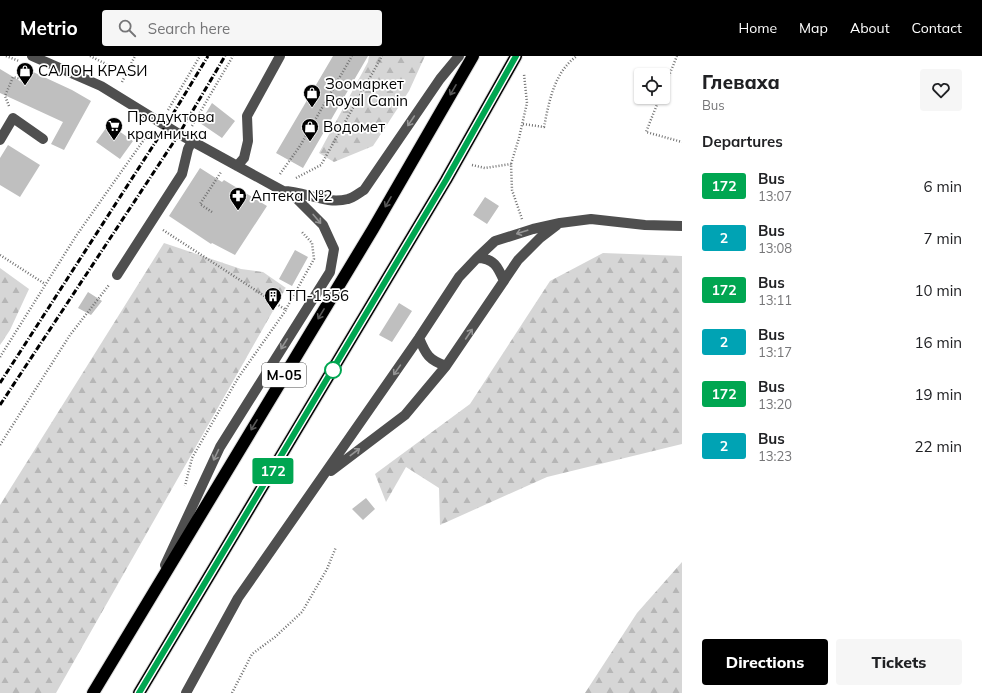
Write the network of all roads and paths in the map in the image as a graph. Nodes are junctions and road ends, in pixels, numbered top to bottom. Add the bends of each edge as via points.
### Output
1 (6, 56) edge
2 (90, 56) edge
3 (200, 56) edge
4 (233, 56) edge
5 (280, 56) edge
6 (352, 56) edge
7 (382, 56) edge
8 (459, 56) edge
9 (473, 56) edge
10 (516, 56) edge
11 (577, 56) edge
12 (677, 56) edge
13 (29, 60) edge
14 (20, 62) dead end
15 (523, 70) dead end
16 (670, 73) edge
17 (126, 74) dead end
18 (657, 104) edge
19 (13, 108) dead end
20 (165, 114) dead end
21 (523, 124) junction
22 (153, 126) dead end
23 (43, 139) dead end
24 (189, 139) junction
25 (0, 140) edge
26 (682, 142) edge
27 (510, 164) junction
28 (238, 166) junction
29 (222, 170) dead end
30 (280, 175) dead end
31 (446, 180) junction
32 (286, 191) junction
33 (212, 212) dead end
34 (151, 222) junction
35 (560, 222) junction
36 (682, 226) edge
37 (301, 231) dead end
38 (526, 231) junction
39 (0, 255) edge
40 (477, 258) junction
41 (117, 275) joint
42 (504, 281) junction
43 (45, 284) junction
44 (286, 310) junction
45 (419, 338) junction
46 (0, 357) edge
47 (446, 366) junction
48 (0, 445) edge
49 (324, 476) junction
50 (183, 493) dead end
51 (336, 547) dead end
52 (151, 596) junction
53 (93, 693) edge
54 (139, 693) edge
55 (186, 693) edge
56 (232, 693) edge

1 - 14 path
2 - 17 path
3 - 20 path
4 - 24 path
5 - 28 street via 247,116 248,141 244,158
6 - 30 path via 300,146
7 - 32 path via 321,165 292,180
8 -> 32 street via 440,79 364,190 348,199 337,200 319,199
9 -> 52 highway, М-05
10 - 31 highway, М-05
11 - 21 path via 568,62 551,92 544,127
12 - 16 path
13 - 19 path via 21,79 13,77 4,96 7,105
13 - 24 street via 101,86
15 - 21 path via 527,103
18 - 26 path via 646,132
21 - 27 path
22 - 43 path
23 - 25 street via 13,118
24 - 28 street
24 - 34 street via 182,174
27 - 31 path via 485,168 471,165
27 - 38 path via 512,190
28 - 32 street
29 - 33 path via 200,204
31 - 54 highway, М-05
32 -> 52 street via 308,208 323,225 334,249 330,272 220,447
34 - 41 street
34 - 44 path
35 - 36 street via 591,219
35 - 38 street
35 - 42 street via 518,260
37 - 44 path via 312,243 314,259
38 -> 40 street via 495,241
39 - 43 path
40 - 42 street via 486,258 497,265
40 - 45 street via 459,277
41 - 48 path via 70,335
47 -> 42 street
43 - 46 path
44 - 50 path via 238,378 192,458
45 - 47 street via 433,361
45 -> 49 street
49 -> 47 street via 405,415
49 - 55 street via 238,598
51 - 56 path via 328,569 302,612 252,654
52 - 53 highway, М-05

